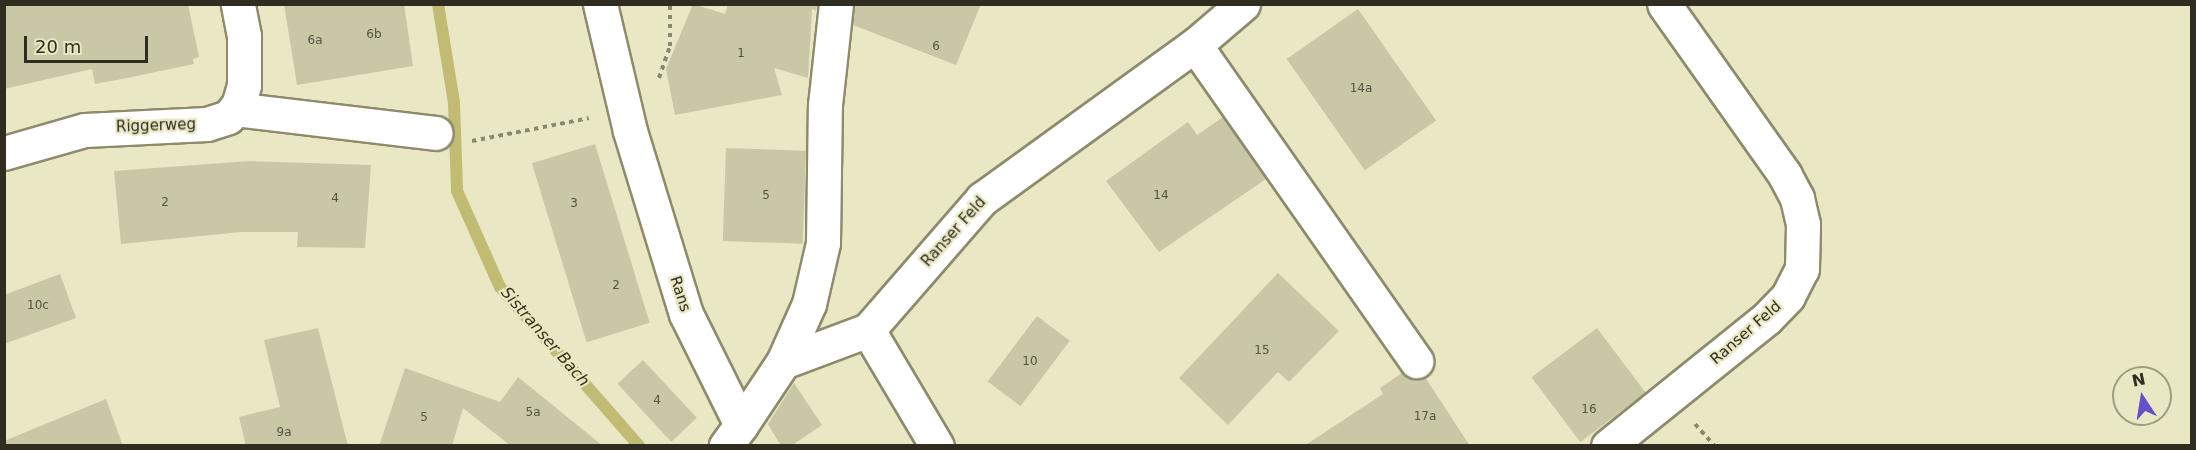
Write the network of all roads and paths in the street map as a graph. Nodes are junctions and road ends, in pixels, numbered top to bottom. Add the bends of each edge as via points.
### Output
1 (238, 4) edge
2 (600, 4) edge
3 (836, 4) edge
4 (1243, 4) edge
5 (1664, 4) edge
6 (1195, 45) junction
7 (235, 109) junction
8 (627, 121) junction
9 (436, 133) dead end
10 (474, 142) dead end
11 (4, 153) edge
12 (868, 330) junction
13 (1416, 361) dead end
14 (783, 362) junction
15 (734, 435) edge
16 (937, 446) edge
17 (1608, 446) edge

1 - 7 street via 244,36 244,85
2 - 8 street, Rans
3 - 14 street via 825,105 823,243 809,303
4 - 6 street, Ranser Feld
5 - 17 street, Ranser Feld via 1785,175 1797,198 1803,224 1802,269 1788,296 1767,318
6 - 12 street, Ranser Feld via 982,199
6 - 13 street
7 - 9 street
7 - 11 street, Riggerweg via 228,117 207,124 85,130
8 - 10 path
8 - 15 street, Rans via 686,314
12 - 14 street, Ranser Feld
12 - 16 street
14 - 15 street

